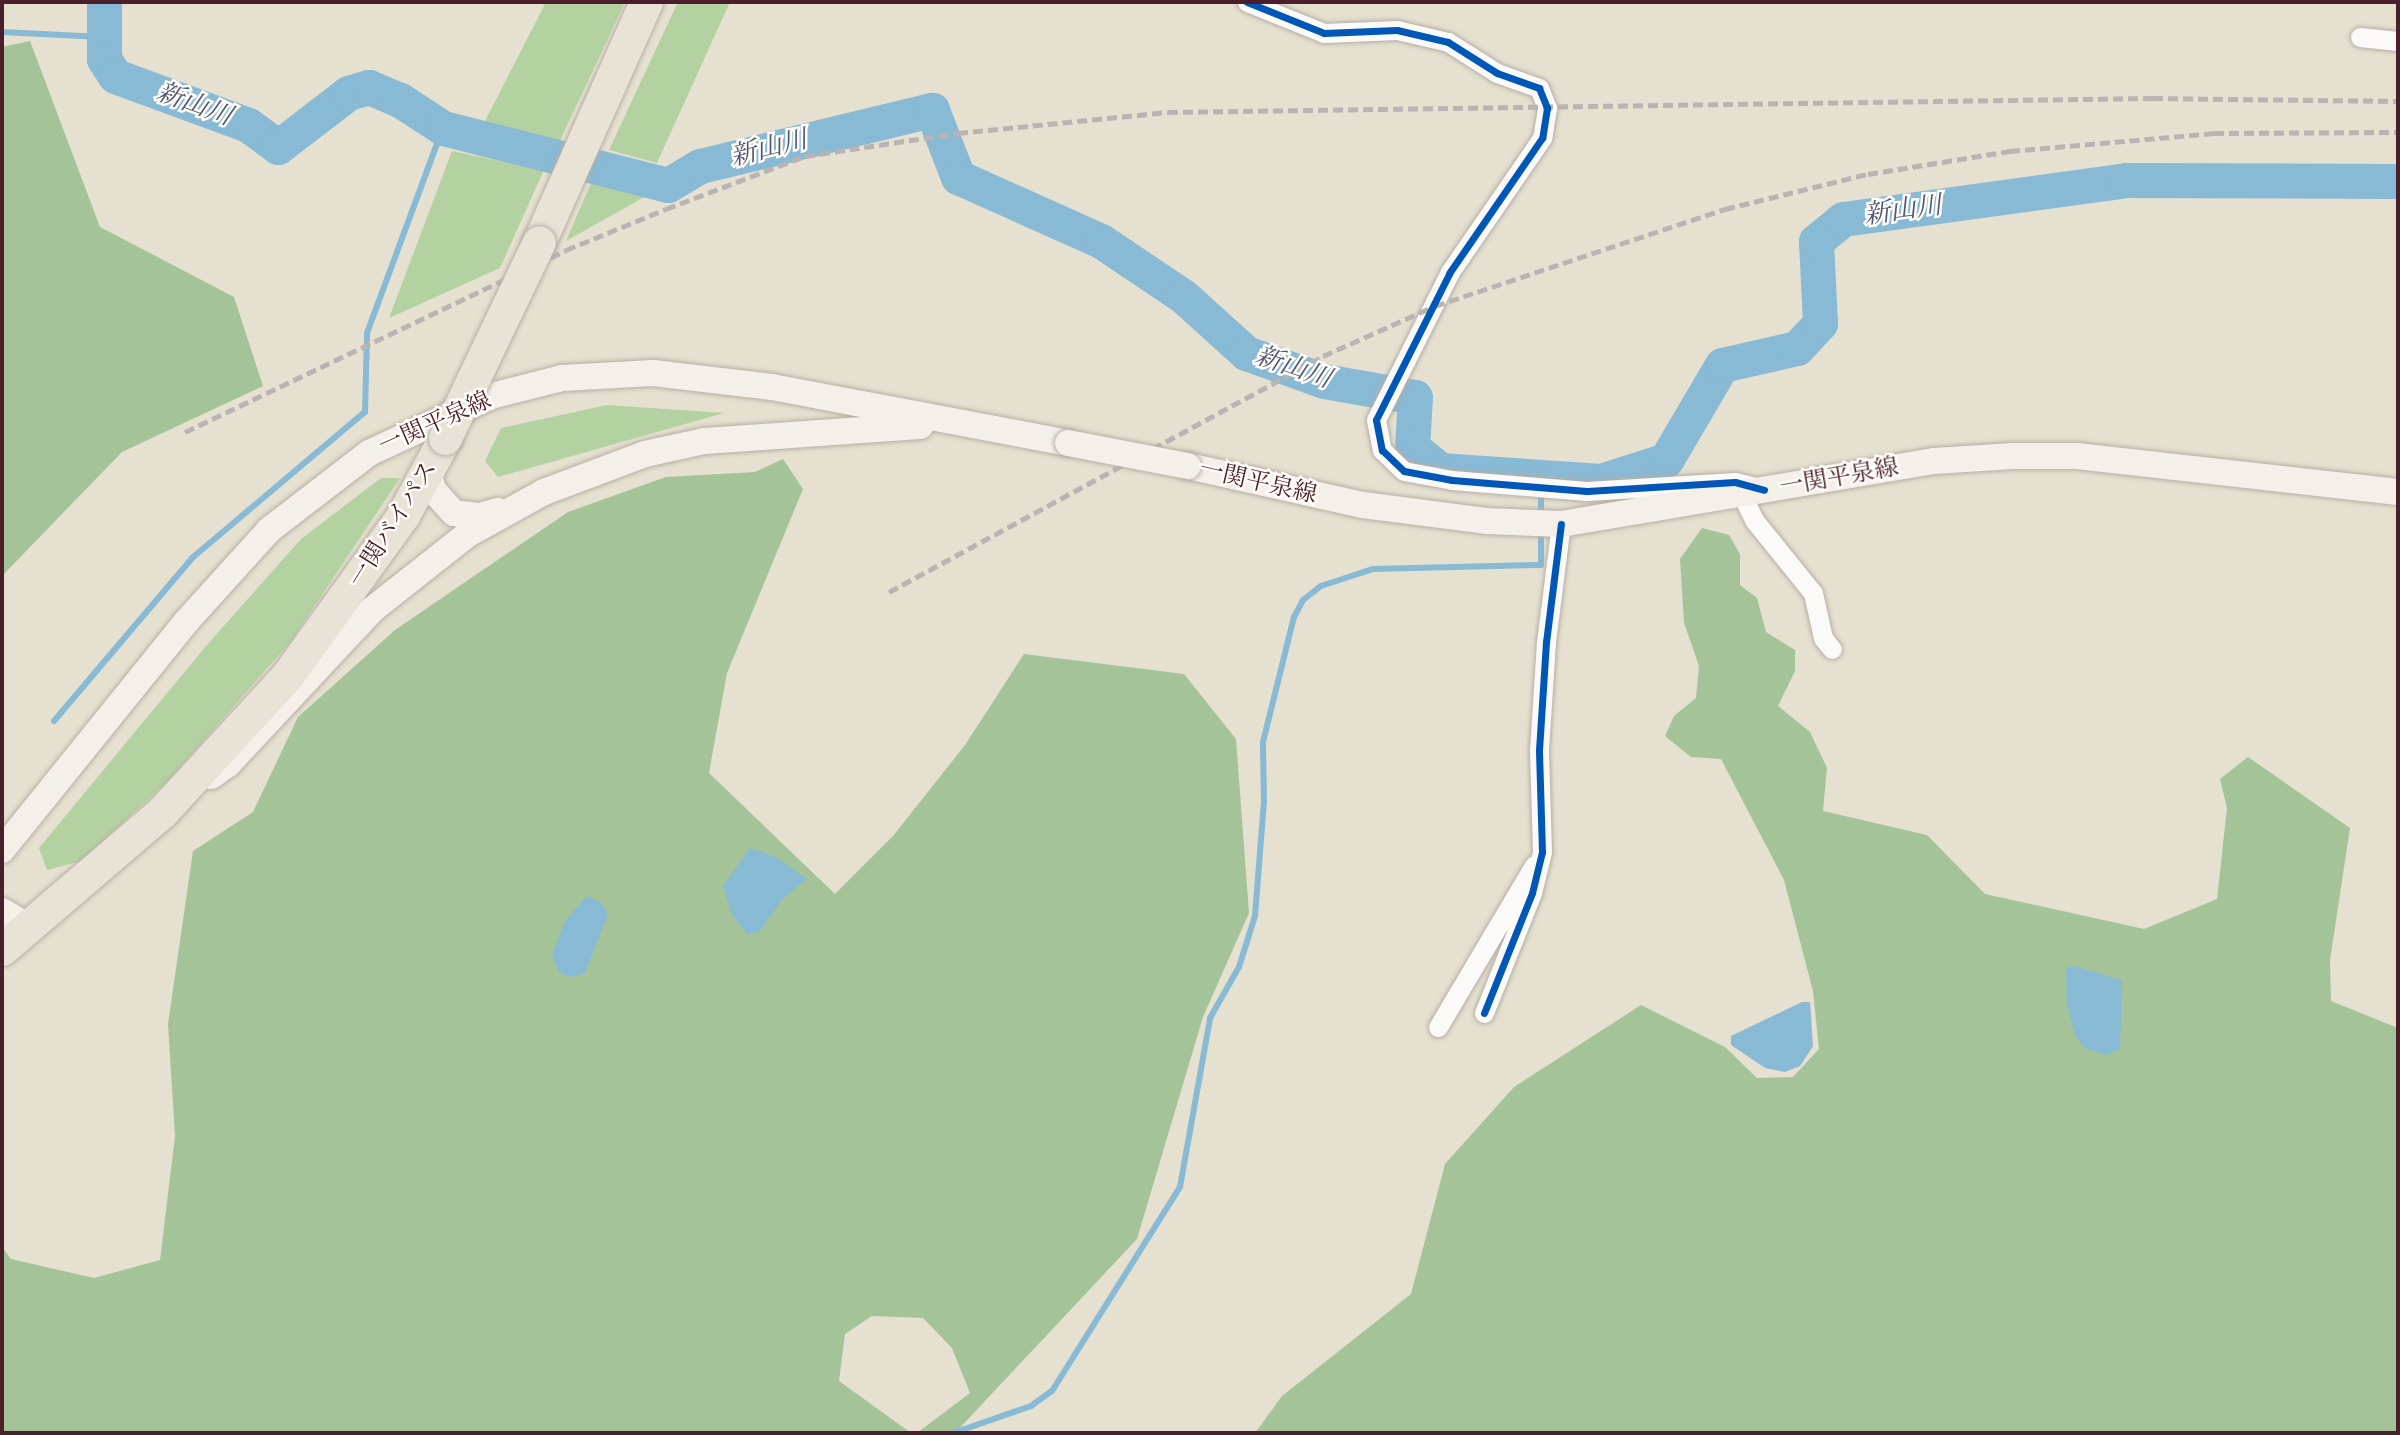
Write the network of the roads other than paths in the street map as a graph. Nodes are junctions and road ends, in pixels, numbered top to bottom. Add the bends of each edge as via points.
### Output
1 (646, 2) edge
2 (1247, 2) edge
3 (2360, 37) dead end
4 (2398, 41) edge
5 (953, 424) junction
6 (428, 471) junction
7 (2398, 492) edge
8 (1753, 493) junction
9 (515, 506) junction
10 (1562, 524) junction
11 (1832, 649) dead end
12 (162, 812) junction
13 (2, 850) edge
14 (1542, 852) junction
15 (16, 919) edge
16 (2, 949) edge
17 (1484, 1013) dead end
18 (1438, 1027) dead end

1 - 6 highway, 一関バイパス, bridge via 539,242
2 - 8 street via 1324,33 1396,30 1448,42 1497,73 1539,89 1547,108 1542,138 1451,272 1376,420 1382,450 1404,471 1452,480 1587,491 1735,482
3 - 4 street
5 - 9 main road, 一関平泉線 via 704,441 588,473
5 - 10 main road, 一関平泉線, bridge via 1188,466 1363,506 1486,521
5 - 13 main road, 一関平泉線 via 859,401 760,385 605,372 491,396 401,435 299,505 230,570
6 - 9 main road, 一関平泉線 via 433,490 454,513 480,516
6 - 12 highway, 一関バイパス via 396,525 287,676
7 - 8 main road, 一関平泉線 via 2091,458 2013,456 1934,461
8 - 10 main road, 一関平泉線
8 - 11 street via 1754,520 1813,593 1823,638
9 - 12 main road, 一関平泉線 via 457,542 373,608 229,764
10 - 14 street via 1546,642 1539,750
12 - 15 highway, 一関バイパス
14 - 17 street via 1532,893
14 - 18 street
15 - 16 highway, 一関バイパス

